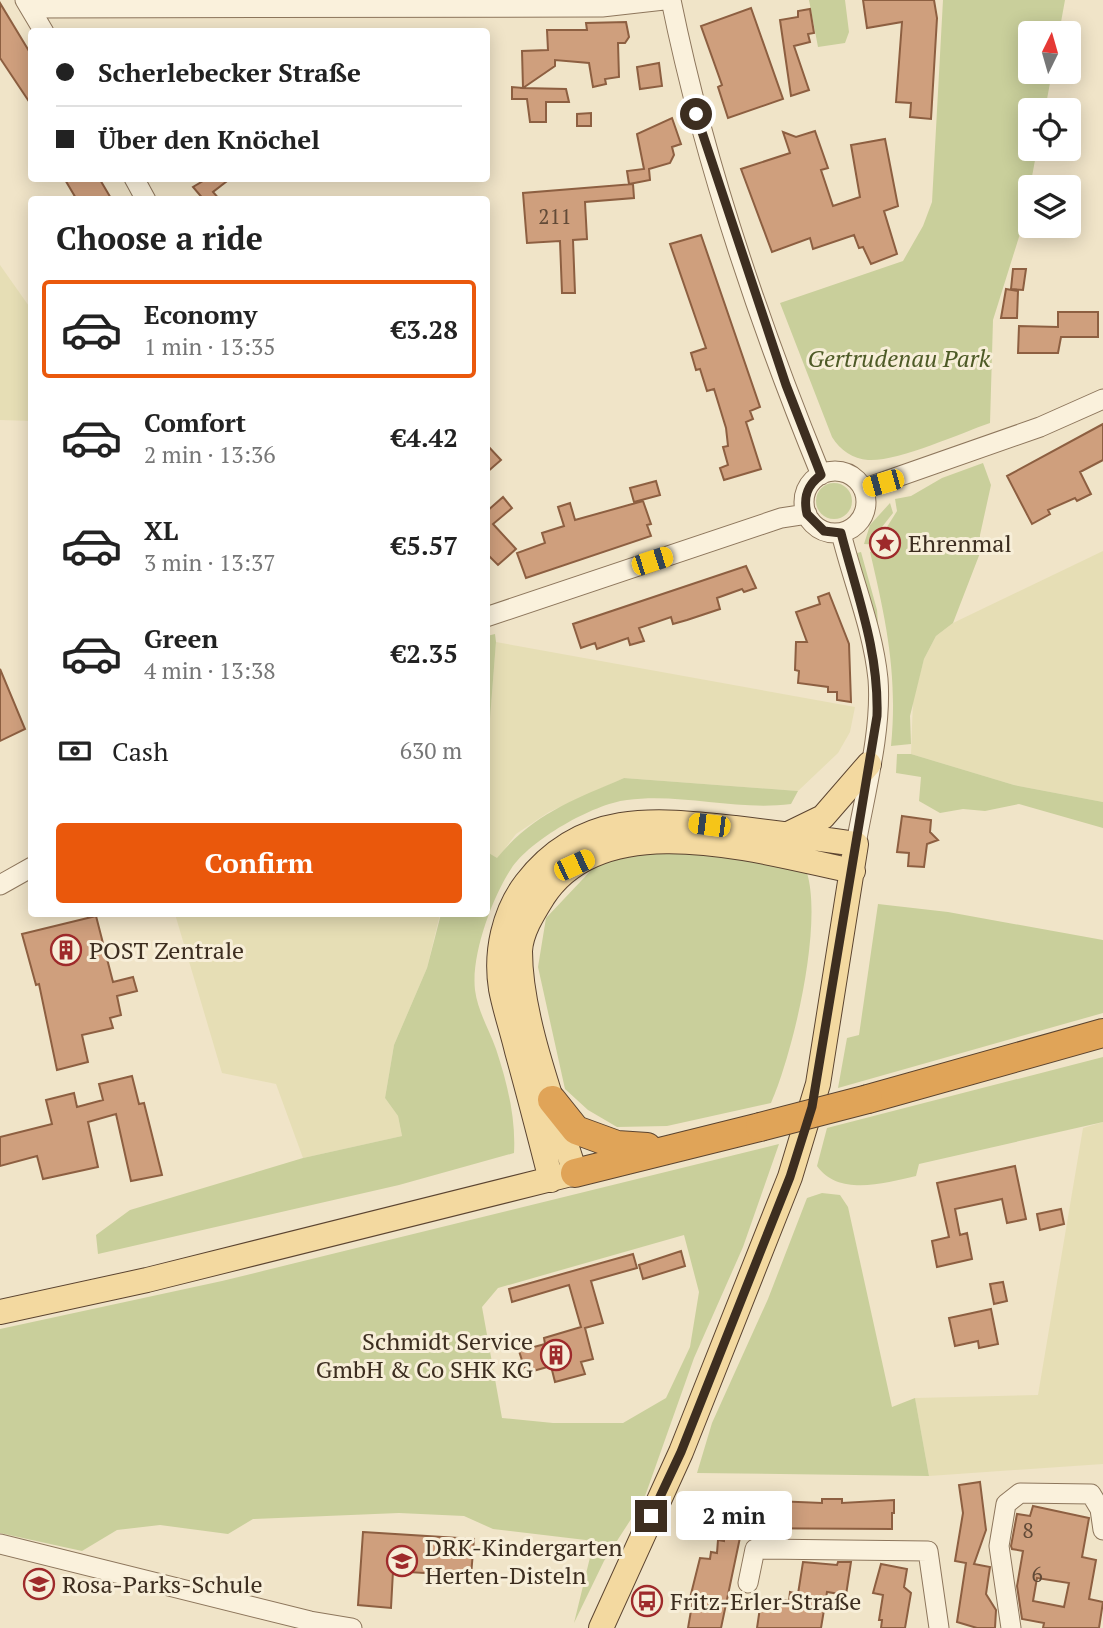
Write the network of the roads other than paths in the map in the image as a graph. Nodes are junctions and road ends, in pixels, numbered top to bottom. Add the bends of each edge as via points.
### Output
1 (664, 0) edge
2 (671, 0) edge
3 (28, 4) edge
4 (363, 4) edge
5 (42, 28) edge
6 (1103, 399) edge
7 (821, 475) junction
8 (863, 489) junction
9 (807, 514) junction
10 (841, 533) junction
11 (490, 610) edge
12 (869, 764) junction
13 (788, 834) junction
14 (856, 844) junction
15 (28, 869) edge
16 (853, 871) junction
17 (0, 885) edge
18 (1103, 1033) edge
19 (552, 1100) junction
20 (689, 1144) junction
21 (563, 1176) junction
22 (0, 1312) edge
23 (1103, 1530) edge
24 (0, 1544) edge
25 (748, 1583) dead end
26 (352, 1628) edge
27 (601, 1628) edge
28 (939, 1628) edge
29 (1011, 1628) edge

1 - 4 street via 602,7
2 - 7 street via 702,140
3 - 4 street
3 - 5 street
6 - 8 street via 1040,427
7 - 8 street via 840,472
7 - 9 street via 805,496
8 - 10 street via 864,511 859,521
9 - 10 street via 824,531
9 - 11 street via 781,518
10 - 12 street via 867,622 878,681
12 - 13 main road via 823,817
12 - 14 street
13 - 14 main road
13 - 21 main road via 685,822 626,822 584,835 558,850 518,894 500,948 501,988
14 - 16 main road
15 - 17 street
16 - 19 main road via 743,849 660,840 629,844 574,865 548,890 531,916 520,947 522,986
16 - 27 main road via 818,1084 794,1165 681,1452
18 - 20 highway, bridge
19 - 20 highway via 576,1130 596,1140 636,1148
19 - 21 main road
20 - 21 highway
21 - 22 main road
23 - 29 street via 1100,1509 1091,1494 1020,1493 1006,1504 999,1546
24 - 26 street
25 - 28 street via 755,1549 928,1551

